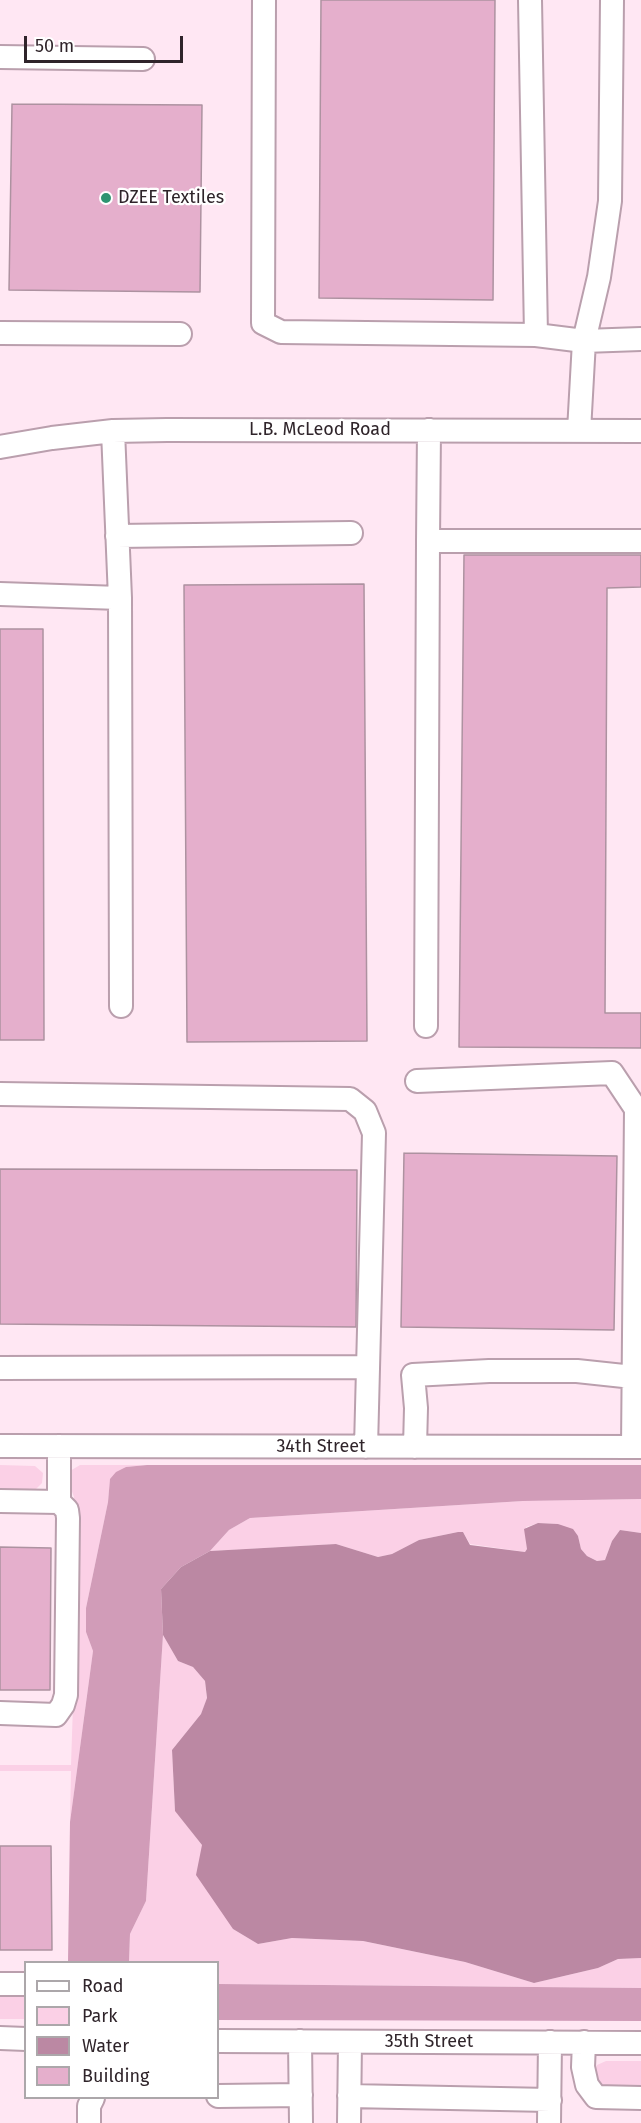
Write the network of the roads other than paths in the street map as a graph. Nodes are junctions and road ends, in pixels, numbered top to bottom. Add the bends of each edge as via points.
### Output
1 (264, 0) edge
2 (530, 0) edge
3 (612, 0) edge
4 (0, 57) edge
5 (143, 59) dead end
6 (0, 333) edge
7 (180, 334) dead end
8 (536, 335) junction
9 (641, 339) edge
10 (584, 340) junction
11 (429, 430) junction
12 (113, 431) junction
13 (579, 431) junction
14 (641, 431) edge
15 (0, 447) edge
16 (351, 533) dead end
17 (117, 536) junction
18 (428, 541) junction
19 (641, 541) edge
20 (0, 594) edge
21 (120, 598) junction
22 (121, 1006) dead end
23 (426, 1026) dead end
24 (417, 1081) dead end
25 (0, 1094) edge
26 (367, 1367) junction
27 (0, 1368) edge
28 (633, 1377) junction
29 (0, 1446) edge
30 (59, 1446) junction
31 (415, 1446) junction
32 (366, 1447) junction
33 (637, 1447) edge
34 (0, 1501) edge
35 (59, 1502) junction
36 (0, 1713) edge
37 (0, 1984) edge
38 (24, 1984) edge
39 (0, 2038) edge
40 (24, 2038) edge
41 (219, 2041) edge
42 (300, 2042) junction
43 (350, 2042) junction
44 (550, 2042) junction
45 (584, 2042) junction
46 (641, 2043) edge
47 (301, 2095) junction
48 (219, 2096) edge
49 (349, 2096) junction
50 (641, 2098) edge
51 (92, 2099) edge
52 (550, 2100) junction
53 (89, 2123) edge
54 (301, 2123) edge
55 (350, 2123) edge
56 (549, 2123) edge

1 - 8 street via 263,323 281,332
2 - 8 street
3 - 10 street via 610,201 599,277
4 - 5 street
6 - 7 street
8 - 10 street
9 - 10 street
10 - 13 street
11 - 12 street, L.B. McLeod Road
11 - 13 street, L.B. McLeod Road
11 - 18 street
12 - 15 street, L.B. McLeod Road
12 - 17 street
13 - 14 street, L.B. McLeod Road
16 - 17 street
17 - 21 street
18 - 19 street
18 - 23 street
20 - 21 street
21 - 22 street
24 - 28 street via 612,1073 636,1109
25 - 26 street via 350,1099 366,1111 374,1133
26 - 27 street
26 - 32 street
28 - 31 street via 577,1371 413,1375
28 - 33 street
29 - 30 street, 34th Street
30 - 32 street, 34th Street
30 - 35 street
31 - 32 street, 34th Street
31 - 33 street, 34th Street
34 - 35 street
35 - 36 street via 67,1510 68,1518 66,1695 56,1715
37 - 38 street
39 - 40 street
41 - 42 street, 35th Street
42 - 43 street, 35th Street
42 - 47 street
43 - 44 street, 35th Street
43 - 49 street
44 - 45 street, 35th Street
44 - 52 street
45 - 46 street, 35th Street
45 - 50 street via 583,2067 587,2085 596,2097
47 - 48 street
47 - 54 street
49 - 52 street
49 - 55 street
51 - 53 street
52 - 56 street

